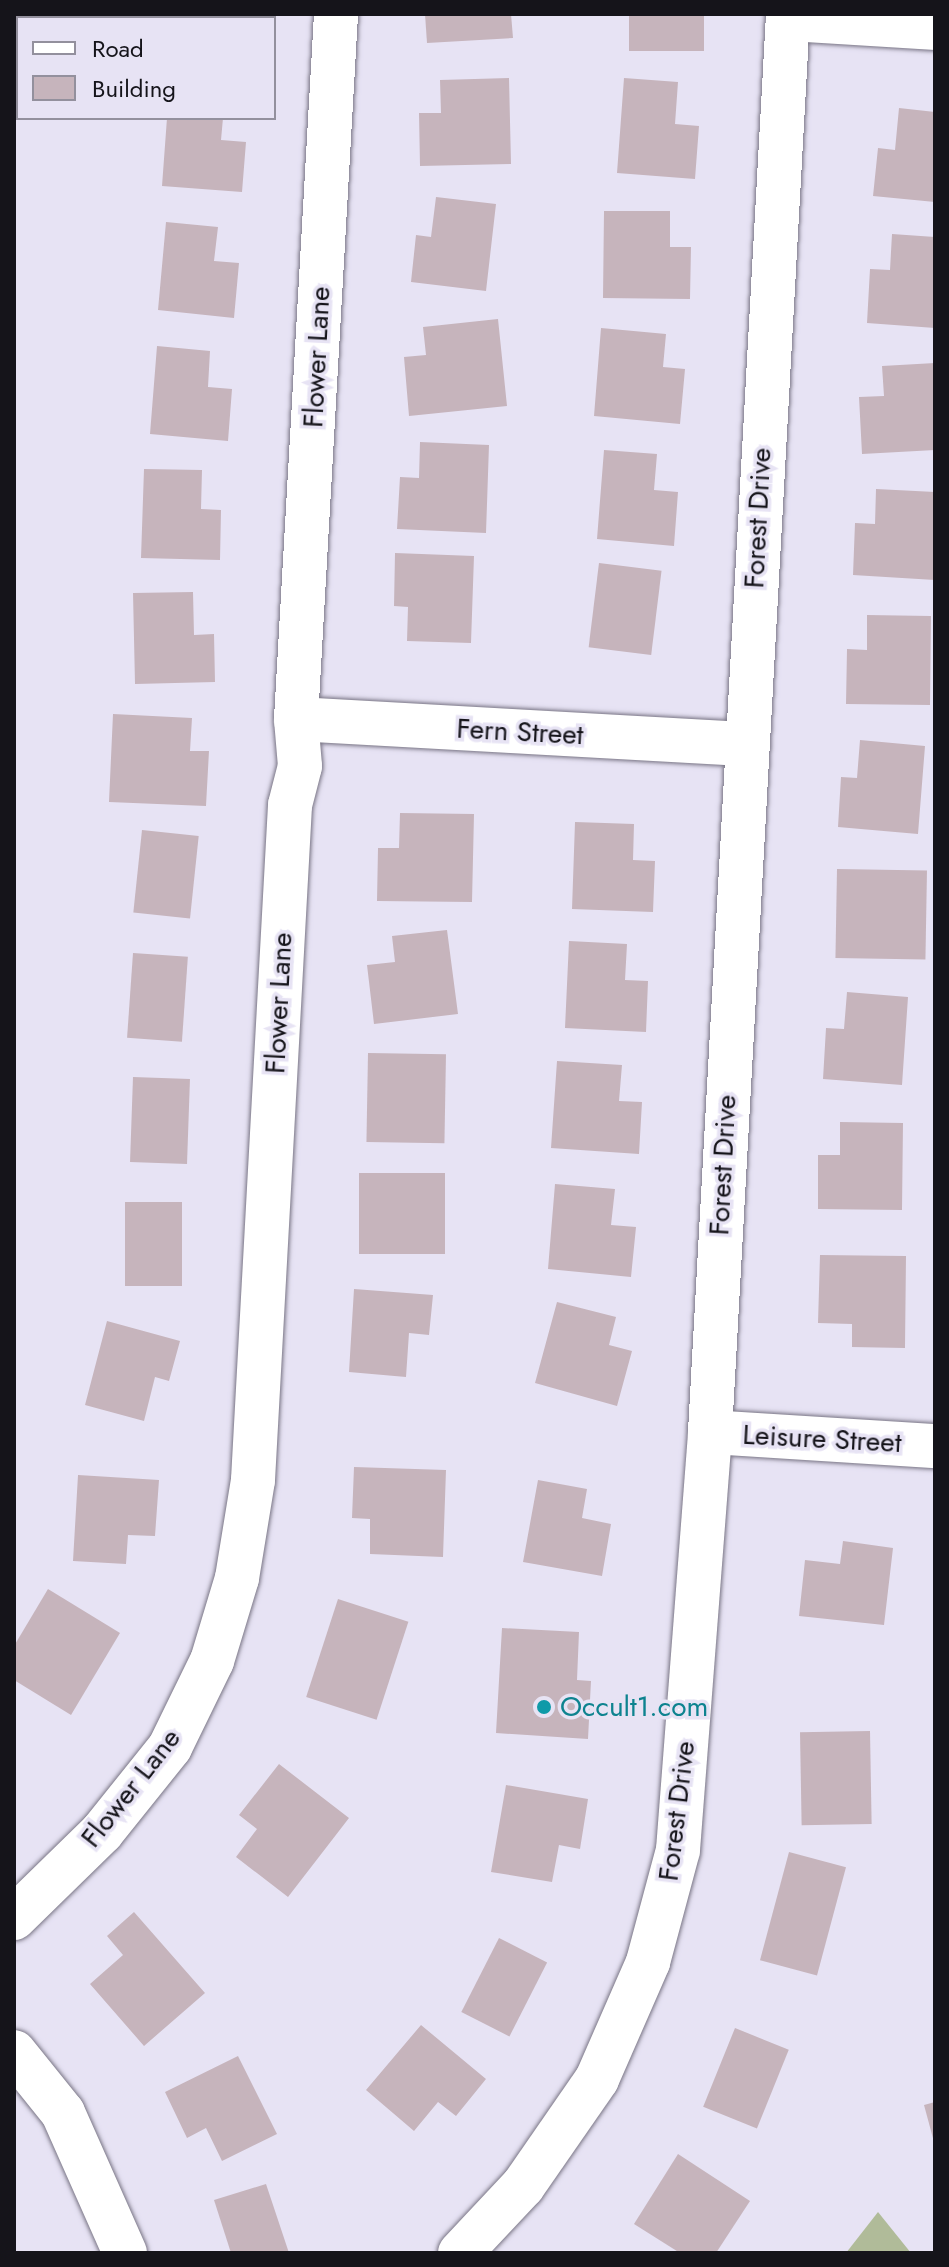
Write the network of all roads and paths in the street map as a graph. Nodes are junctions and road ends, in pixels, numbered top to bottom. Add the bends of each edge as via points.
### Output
1 (336, 14) edge
2 (788, 16) edge
3 (935, 28) edge
4 (296, 719) junction
5 (744, 744) junction
6 (710, 1432) junction
7 (935, 1446) edge
8 (14, 1918) edge
9 (14, 2052) edge
10 (125, 2253) edge
11 (460, 2253) edge

1 - 4 street, Flower Lane
2 - 3 street
2 - 5 street, Forest Drive
4 - 5 street, Fern Street
4 - 8 street, Flower Lane via 300,766 290,805 253,1480 237,1578 212,1661 170,1747 102,1832
5 - 6 street, Forest Drive
6 - 7 street, Leisure Street
6 - 11 street, Forest Drive via 678,1850 648,1962 597,2079 523,2186
9 - 10 street via 63,2113

